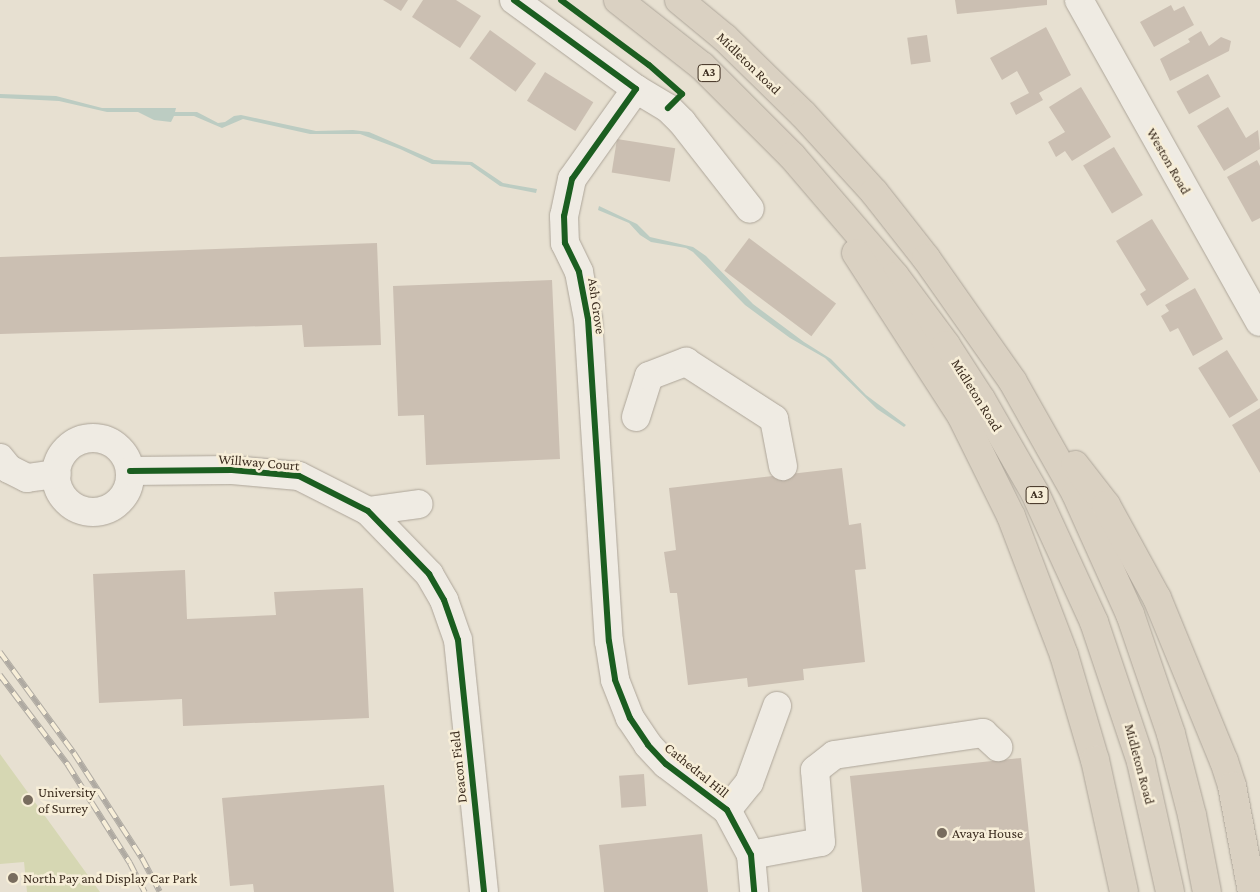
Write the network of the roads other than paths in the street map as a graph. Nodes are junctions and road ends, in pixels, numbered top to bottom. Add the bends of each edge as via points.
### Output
1 (514, 0) edge
2 (618, 0) edge
3 (679, 0) edge
4 (1079, 0) edge
5 (636, 89) junction
6 (792, 156) junction
7 (750, 209) dead end
8 (1260, 322) edge
9 (1013, 382) junction
10 (636, 417) dead end
11 (0, 458) edge
12 (782, 466) dead end
13 (130, 471) junction
14 (57, 474) junction
15 (419, 504) dead end
16 (368, 511) junction
17 (458, 640) joint
18 (609, 641) joint
19 (777, 706) dead end
20 (998, 747) dead end
21 (727, 810) junction
22 (751, 855) junction
23 (484, 892) edge
24 (754, 892) edge
25 (1124, 892) edge
26 (1170, 892) edge
27 (1207, 892) edge
28 (1252, 892) edge

1 - 5 street
2 - 6 highway, Midleton Road / A3 via 702,66
3 - 9 highway, Midleton Road / A3 via 725,38 803,114 874,192 954,296
4 - 8 street, Weston Road
5 - 7 street via 668,108 682,122
5 - 18 street, Ash Grove via 572,178 564,216 565,243 579,272 588,319
6 - 25 highway via 962,417 1010,516 1064,655 1095,760
6 - 26 highway, Midleton Road / A3 via 867,241 926,317 981,399 1035,493 1074,576 1111,668 1141,762
9 - 27 highway, Midleton Road / A3 via 1076,494 1130,614 1171,734
9 - 28 highway via 1106,505 1157,598 1224,761 1232,786
10 - 12 street via 649,376 686,362 774,419
11 - 14 street via 9,469 27,478
13 - 14 street via 119,448 96,438 83,439 72,445 63,454
13 - 14 street via 126,493 108,509 98,512 75,507 66,500
13 - 16 street, Willway Court via 232,470 299,476
15 - 16 street
16 - 17 street, Willway Court via 428,574 444,600
17 - 23 street, Deacon Field
18 - 21 street, Cathedral Hill via 614,680 630,718 648,744 666,764
19 - 21 street via 748,783
20 - 22 street via 983,733 834,755 815,770 820,842
21 - 22 street, Cathedral Hill
22 - 24 street, Cathedral Hill

